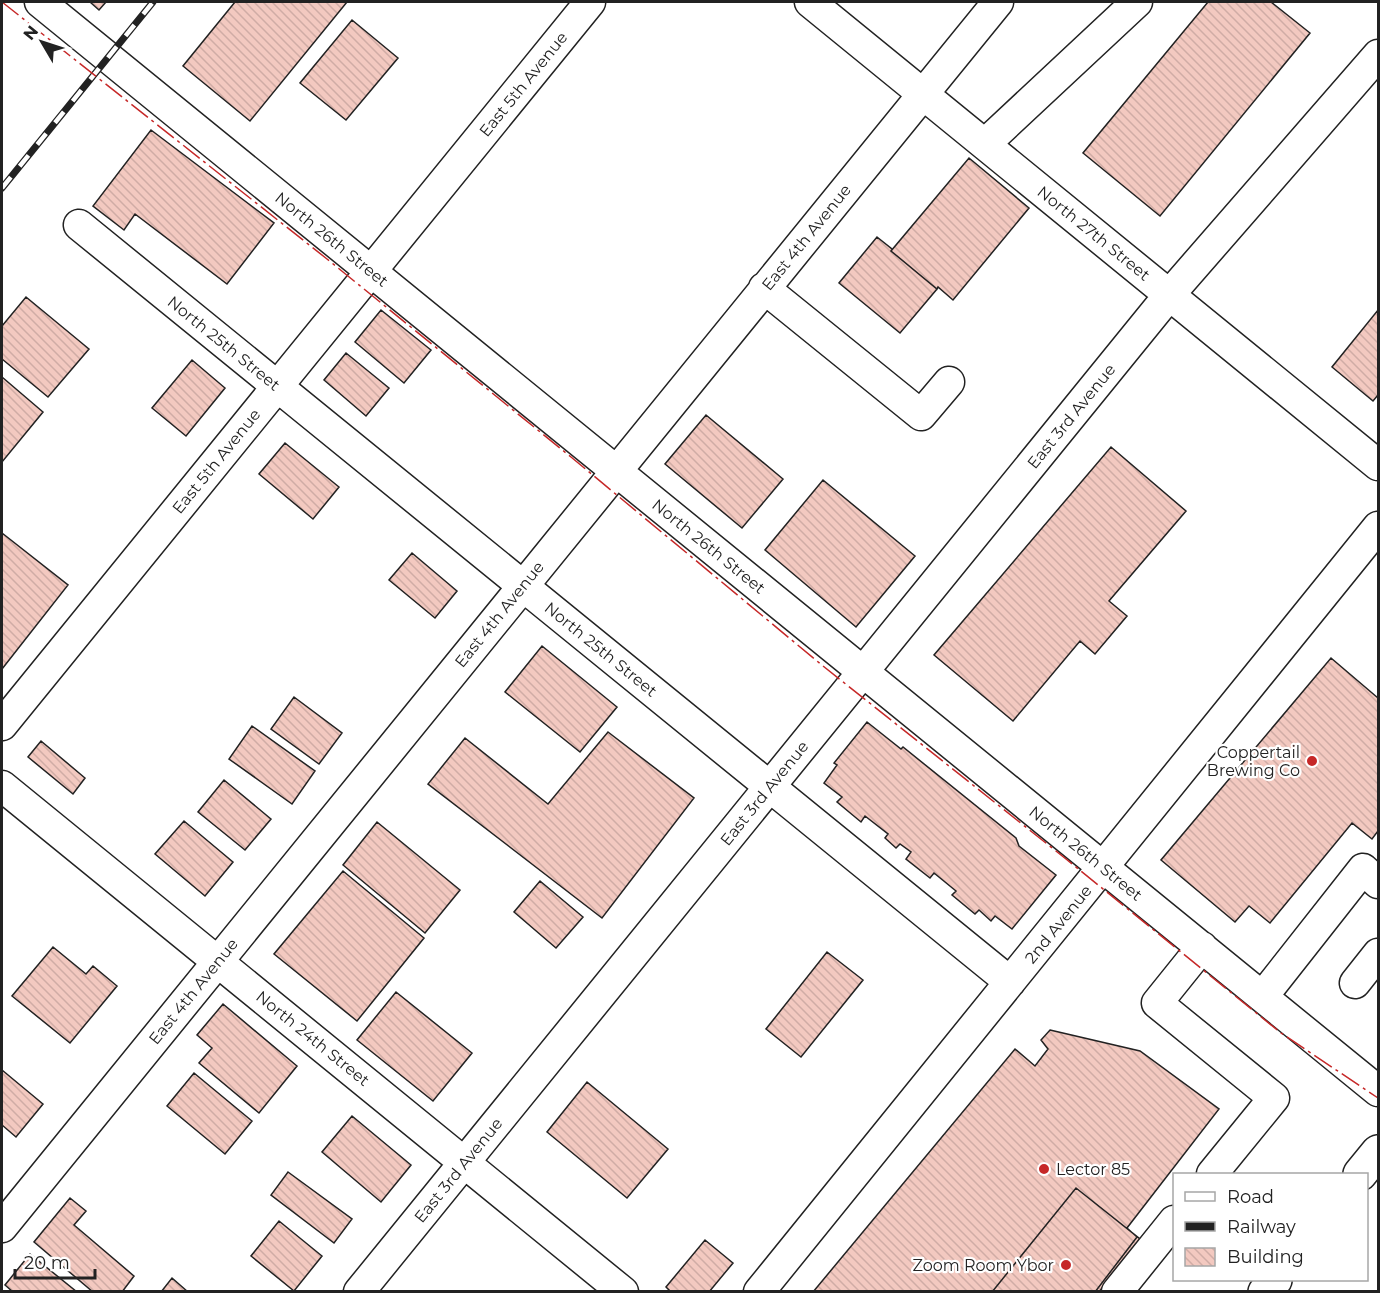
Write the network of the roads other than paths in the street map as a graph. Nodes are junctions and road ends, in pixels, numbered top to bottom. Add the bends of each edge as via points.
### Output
1 (40, 2) edge
2 (590, 2) edge
3 (810, 2) edge
4 (998, 2) edge
5 (1137, 2) edge
6 (1378, 55) edge
7 (923, 93) junction
8 (985, 144) junction
9 (79, 225) dead end
10 (371, 271) junction
11 (764, 288) junction
12 (1170, 294) junction
13 (949, 382) dead end
14 (277, 386) junction
15 (1378, 465) edge
16 (616, 471) junction
17 (1378, 527) edge
18 (522, 586) junction
19 (863, 671) junction
20 (2, 725) edge
21 (2, 786) edge
22 (770, 787) junction
23 (1104, 867) junction
24 (1378, 883) edge
25 (1202, 947) junction
26 (1378, 954) edge
27 (218, 961) junction
28 (1010, 982) junction
29 (1355, 983) dead end
30 (1263, 996) junction
31 (1378, 1091) edge
32 (1378, 1152) edge
33 (464, 1162) junction
34 (1213, 1173) edge
35 (1361, 1173) edge
36 (1173, 1222) edge
37 (2, 1227) edge
38 (359, 1292) edge
39 (624, 1292) edge
40 (759, 1292) edge
41 (1117, 1292) edge

1 - 10 street, North 26th Street
2 - 10 street, East 5th Avenue
3 - 7 street, North 27th Street
4 - 7 street, East 4th Avenue
5 - 8 street
6 - 12 street, East 3rd Avenue
7 - 8 street, North 27th Street
7 - 11 street, East 4th Avenue
8 - 12 street, North 27th Street
9 - 14 street, North 25th Street
10 - 14 street, East 5th Avenue
10 - 16 street, North 26th Street
11 - 13 street via 921,415
11 - 16 street, East 4th Avenue
12 - 15 street, North 27th Street
12 - 19 street, East 3rd Avenue
14 - 18 street, North 25th Street
14 - 20 street, East 5th Avenue
16 - 18 street, East 4th Avenue
16 - 19 street, North 26th Street
17 - 23 street, 2nd Avenue
18 - 22 street, North 25th Street
18 - 27 street, East 4th Avenue
19 - 22 street, East 3rd Avenue
19 - 23 street, North 26th Street
21 - 27 street, North 24th Street
22 - 28 street, North 25th Street
22 - 33 street, East 3rd Avenue
23 - 25 street, North 26th Street
23 - 28 street, 2nd Avenue
24 - 30 street via 1363,869
25 - 30 street, North 26th Street
25 - 34 street via 1157,1003 1274,1098
26 - 29 street
27 - 33 street, North 24th Street
27 - 37 street, East 4th Avenue
28 - 40 street, 2nd Avenue
30 - 31 street, North 26th Street
32 - 35 main road
33 - 38 street, East 3rd Avenue
33 - 39 street, North 24th Street
36 - 41 street

